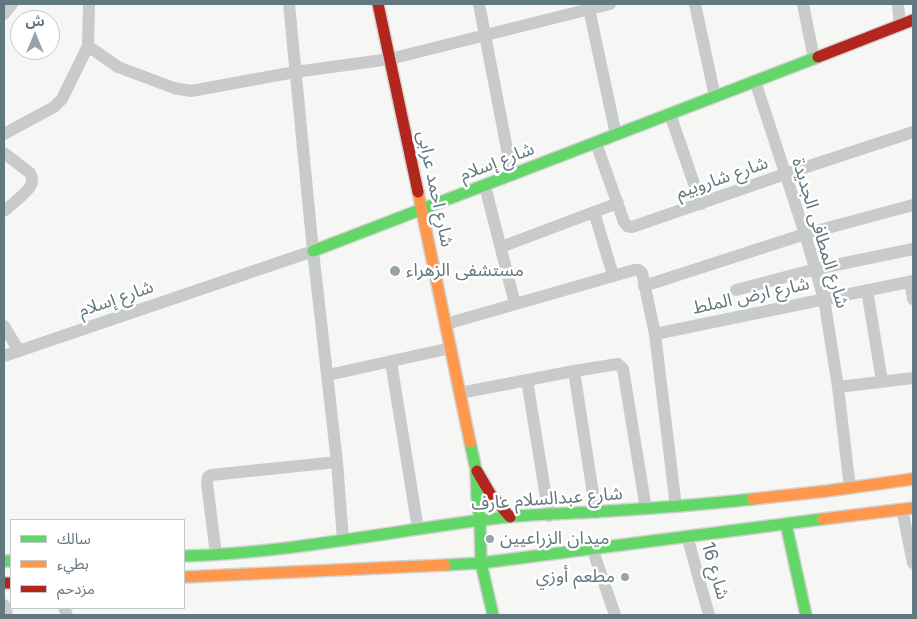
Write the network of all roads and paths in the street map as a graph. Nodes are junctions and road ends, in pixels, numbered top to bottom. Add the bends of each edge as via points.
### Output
1 (12, 4) edge
2 (89, 4) edge
3 (290, 4) edge
4 (378, 4) edge
5 (479, 4) edge
6 (610, 4) edge
7 (695, 4) edge
8 (803, 4) edge
9 (898, 4) edge
10 (589, 6) edge
11 (4, 14) edge
12 (913, 20) edge
13 (900, 26) junction
14 (485, 35) junction
15 (88, 46) junction
16 (390, 58) junction
17 (814, 58) junction
18 (295, 72) junction
19 (754, 81) junction
20 (715, 97) junction
21 (670, 114) junction
22 (913, 132) edge
23 (4, 134) edge
24 (616, 135) junction
25 (596, 143) junction
26 (4, 153) edge
27 (785, 174) junction
28 (512, 175) junction
29 (485, 186) junction
30 (618, 202) junction
31 (700, 204) junction
32 (913, 204) edge
33 (421, 210) junction
34 (4, 211) edge
35 (594, 212) junction
36 (805, 234) junction
37 (501, 247) junction
38 (913, 249) edge
39 (314, 251) junction
40 (816, 269) junction
41 (613, 275) junction
42 (912, 281) edge
43 (644, 286) junction
44 (736, 290) dead end
45 (867, 290) junction
46 (824, 299) junction
47 (913, 299) edge
48 (515, 304) junction
49 (446, 324) junction
50 (4, 326) edge
51 (655, 334) junction
52 (451, 348) junction
53 (19, 351) junction
54 (4, 356) edge
55 (391, 362) junction
56 (574, 371) junction
57 (328, 375) junction
58 (913, 378) edge
59 (527, 380) junction
60 (882, 381) junction
61 (838, 387) junction
62 (460, 393) junction
63 (337, 462) junction
64 (476, 470) junction
65 (913, 479) edge
66 (850, 488) junction
67 (676, 507) junction
68 (646, 509) junction
69 (908, 509) edge
70 (596, 513) junction
71 (549, 516) junction
72 (510, 518) junction
73 (480, 521) junction
74 (786, 524) junction
75 (418, 529) junction
76 (687, 536) junction
77 (343, 540) junction
78 (592, 548) junction
79 (216, 555) junction
80 (185, 556) edge
81 (482, 563) junction
82 (913, 563) edge
83 (185, 576) edge
84 (4, 605) edge
85 (7, 615) edge
86 (493, 615) edge
87 (615, 615) edge
88 (709, 615) edge
89 (806, 615) edge

1 - 11 street
2 - 15 street
3 - 18 street
4 - 16 main road, شارع احمد عرابى
5 - 14 street
6 - 10 street
7 - 20 street
8 - 17 street
9 - 13 street
10 - 14 street
10 - 24 street
12 - 13 main road, شارع إسلام
13 - 17 main road, شارع إسلام
14 - 16 street
14 - 28 street
15 - 18 street via 118,68 174,88 190,90
15 - 23 street via 59,103
16 - 18 street
16 - 33 main road, شارع احمد عرابى
17 - 19 main road, شارع إسلام
18 - 39 street
19 - 20 main road, شارع إسلام
19 - 27 street, شارع المطافى الجديدة
20 - 21 main road, شارع إسلام
21 - 24 main road, شارع إسلام
21 - 31 street
22 - 27 street, شارع شاروبيم
24 - 25 main road, شارع إسلام
25 - 28 main road, شارع إسلام
25 - 30 street, شارع شاروبيم
26 - 34 street via 33,178 28,190
27 - 31 street, شارع شاروبيم
27 - 36 street, شارع المطافى الجديدة
28 - 29 main road, شارع إسلام
29 - 33 main road, شارع إسلام
29 - 37 street
30 - 31 street, شارع شاروبيم via 630,227
30 - 35 street
32 - 36 street
33 - 39 main road, شارع إسلام
33 - 49 main road, شارع احمد عرابى
35 - 37 street
35 - 41 street
36 - 40 street, شارع المطافى الجديدة
36 - 43 street
37 - 48 street
38 - 40 street
39 - 53 street, شارع إسلام
39 - 57 street
40 - 44 street
40 - 46 street, شارع المطافى الجديدة
41 - 43 street via 637,269 642,273
41 - 48 street
42 - 45 street, شارع ارض الملط
42 - 47 street
43 - 51 street
45 - 46 street, شارع ارض الملط
45 - 60 street
46 - 51 street, شارع ارض الملط
46 - 61 street, شارع المطافى الجديدة
48 - 49 street
49 - 52 main road, شارع احمد عرابى
50 - 53 street
51 - 67 street
52 - 55 street
52 - 62 main road, شارع احمد عرابى
53 - 54 street, شارع إسلام
55 - 57 street
55 - 75 street
56 - 59 street
56 - 68 street via 615,363 623,369
56 - 70 street
57 - 63 street
58 - 60 street
59 - 62 street
59 - 71 street
60 - 61 street
61 - 66 street, شارع المطافى الجديدة
62 - 64 main road, شارع احمد عرابى
63 - 77 street
63 - 79 street via 208,477
64 - 72 main road, شارع احمد عرابى
64 - 73 main road, شارع احمد عرابى
65 - 66 main road, شارع عبدالسلام عارف
66 - 67 main road, شارع عبدالسلام عارف
67 - 68 main road, شارع عبدالسلام عارف
68 - 70 main road, شارع عبدالسلام عارف
69 - 74 main road
69 - 82 street
70 - 71 main road, شارع عبدالسلام عارف
71 - 72 main road, شارع عبدالسلام عارف
72 - 73 main road, شارع عبدالسلام عارف
73 - 75 main road, شارع عبدالسلام عارف
73 - 81 main road, شارع احمد عرابى
74 - 76 main road
74 - 89 main road
75 - 77 main road, شارع عبدالسلام عارف
76 - 78 main road
76 - 88 street, شارع 16
77 - 79 main road, شارع عبدالسلام عارف
78 - 81 main road
78 - 87 street
79 - 80 main road, شارع عبدالسلام عارف
81 - 83 main road
81 - 86 main road, شارع احمد عرابى
84 - 85 street

